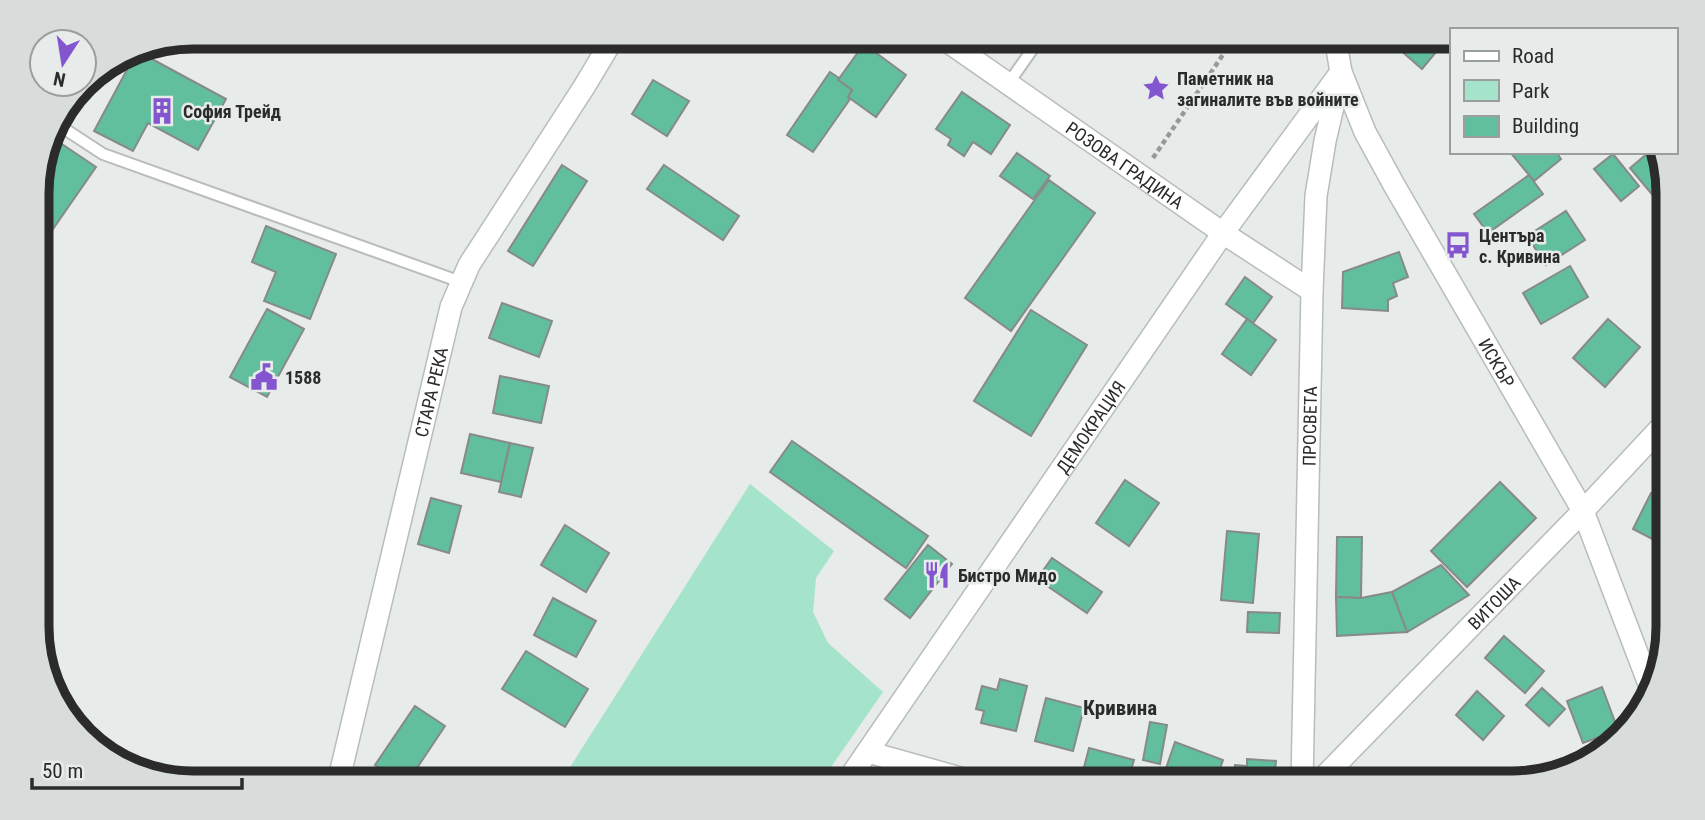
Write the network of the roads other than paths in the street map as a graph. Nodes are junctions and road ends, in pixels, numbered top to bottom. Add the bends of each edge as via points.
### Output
1 (607, 49) edge
2 (958, 49) edge
3 (1033, 49) edge
4 (1337, 49) edge
5 (1341, 72) junction
6 (1009, 84) junction
7 (65, 129) edge
8 (1223, 233) junction
9 (461, 282) junction
10 (1312, 290) junction
11 (1656, 432) edge
12 (1583, 512) junction
13 (1646, 678) edge
14 (867, 752) junction
15 (346, 771) edge
16 (854, 771) edge
17 (935, 771) edge
18 (1302, 771) edge
19 (1330, 771) edge

1 - 9 street, СТАРА РЕКА
2 - 6 street, РОЗОВА ГРАДИНА
3 - 6 lane
4 - 5 street, ИСКЪР
5 - 8 street, ДЕМОКРАЦИЯ
5 - 10 street, ПРОСВЕТА via 1315,196
5 - 12 street, ИСКЪР via 1365,132 1394,185
6 - 8 street, РОЗОВА ГРАДИНА
7 - 9 lane via 103,154
8 - 10 street, РОЗОВА ГРАДИНА
8 - 14 street, ДЕМОКРАЦИЯ
9 - 15 street, СТАРА РЕКА via 451,307
10 - 18 street, ПРОСВЕТА
11 - 12 street, ВИТОША
12 - 13 street, ИСКЪР
12 - 19 street, ВИТОША
14 - 16 street, ДЕМОКРАЦИЯ
14 - 17 street

